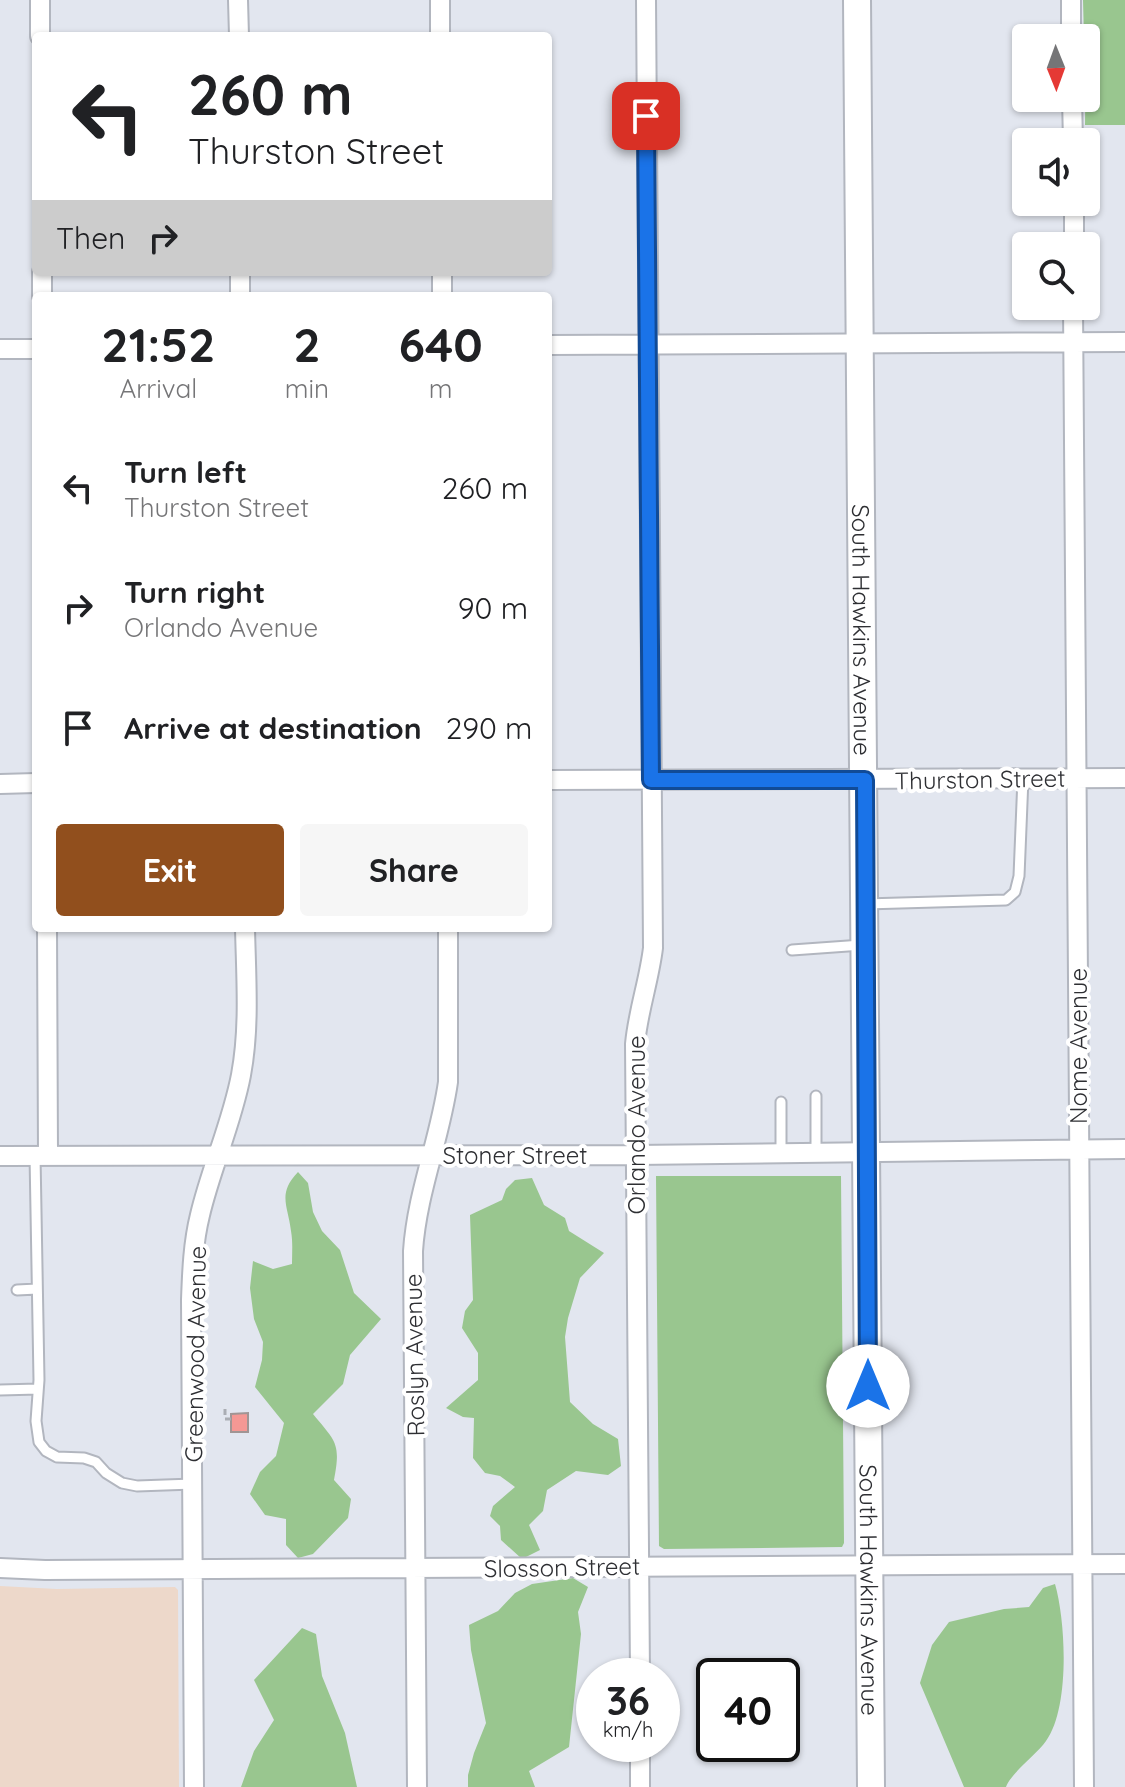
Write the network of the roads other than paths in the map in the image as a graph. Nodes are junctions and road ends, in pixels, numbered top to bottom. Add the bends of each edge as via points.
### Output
1 (40, 0) edge
2 (238, 0) edge
3 (440, 0) edge
4 (646, 0) edge
5 (857, 0) edge
6 (1071, 0) edge
7 (1071, 24) edge
8 (40, 32) edge
9 (239, 32) edge
10 (440, 32) edge
11 (1073, 320) edge
12 (1074, 342) junction
13 (1125, 342) edge
14 (861, 343) junction
15 (647, 344) junction
16 (552, 345) edge
17 (0, 349) edge
18 (32, 349) edge
19 (1023, 778) junction
20 (1077, 778) junction
21 (1125, 778) edge
22 (552, 780) edge
23 (651, 780) junction
24 (865, 780) junction
25 (32, 783) edge
26 (0, 784) edge
27 (865, 904) junction
28 (47, 932) edge
29 (245, 932) edge
30 (448, 932) edge
31 (866, 945) junction
32 (792, 950) dead end
33 (816, 1096) dead end
34 (781, 1102) dead end
35 (1079, 1149) junction
36 (1125, 1149) edge
37 (816, 1152) junction
38 (866, 1152) junction
39 (781, 1153) junction
40 (42, 1155) junction
41 (430, 1155) junction
42 (636, 1155) junction
43 (0, 1156) edge
44 (218, 1156) junction
45 (37, 1289) junction
46 (17, 1290) dead end
47 (38, 1389) junction
48 (0, 1390) edge
49 (193, 1484) junction
50 (1082, 1564) junction
51 (1125, 1564) edge
52 (870, 1565) junction
53 (639, 1566) junction
54 (0, 1568) edge
55 (416, 1568) junction
56 (193, 1569) junction
57 (640, 1658) edge
58 (640, 1762) edge
59 (194, 1787) edge
60 (417, 1787) edge
61 (640, 1787) edge
62 (871, 1787) edge
63 (1084, 1787) edge

1 - 8 street
2 - 9 street
3 - 10 street
4 - 15 street, Orlando Avenue
5 - 14 street, South Hawkins Avenue
6 - 7 street
11 - 12 street, Nome Avenue
12 - 13 street
12 - 14 street
12 - 20 street, Nome Avenue
14 - 15 street
14 - 24 street, South Hawkins Avenue
15 - 16 street
15 - 23 street, Orlando Avenue
17 - 18 street
19 - 20 street, Thurston Street
19 - 24 street, Thurston Street
19 - 27 lane via 1019,876 1015,892 1006,900
20 - 21 street, Thurston Street
20 - 35 street, Nome Avenue
22 - 23 street, Thurston Street
23 - 24 street, Thurston Street
23 - 42 street, Orlando Avenue via 653,948 635,1044
24 - 27 street, South Hawkins Avenue
25 - 26 street
27 - 31 street, South Hawkins Avenue
28 - 40 street
29 - 44 street, Greenwood Avenue via 245,1047
30 - 41 street, Roslyn Avenue via 448,1082
31 - 32 lane
31 - 38 street, South Hawkins Avenue
33 - 37 lane
34 - 39 lane
35 - 36 street, Stoner Street
35 - 38 street, Stoner Street
35 - 50 street, Nome Avenue
37 - 38 street, Stoner Street
37 - 39 street, Stoner Street
38 - 52 street, South Hawkins Avenue
39 - 42 street, Stoner Street
40 - 43 street, Stoner Street
40 - 44 street, Stoner Street
40 - 45 lane
41 - 42 street, Stoner Street
41 - 44 street, Stoner Street
41 - 55 street, Roslyn Avenue via 415,1214 413,1251
42 - 53 street, Orlando Avenue
44 - 49 street, Greenwood Avenue via 193,1252
45 - 46 lane
45 - 47 lane
47 - 48 lane
47 - 49 lane via 36,1421 46,1451 96,1462 122,1483
49 - 56 street, Greenwood Avenue
50 - 51 street, Slosson Street
50 - 52 street, Slosson Street
50 - 63 street, Nome Avenue
52 - 53 street, Slosson Street
52 - 62 street, South Hawkins Avenue
53 - 55 street, Slosson Street
53 - 57 street, Orlando Avenue
54 - 56 street, Slosson Street
55 - 56 street, Slosson Street
55 - 60 street, Roslyn Avenue
56 - 59 street, Greenwood Avenue
58 - 61 street

